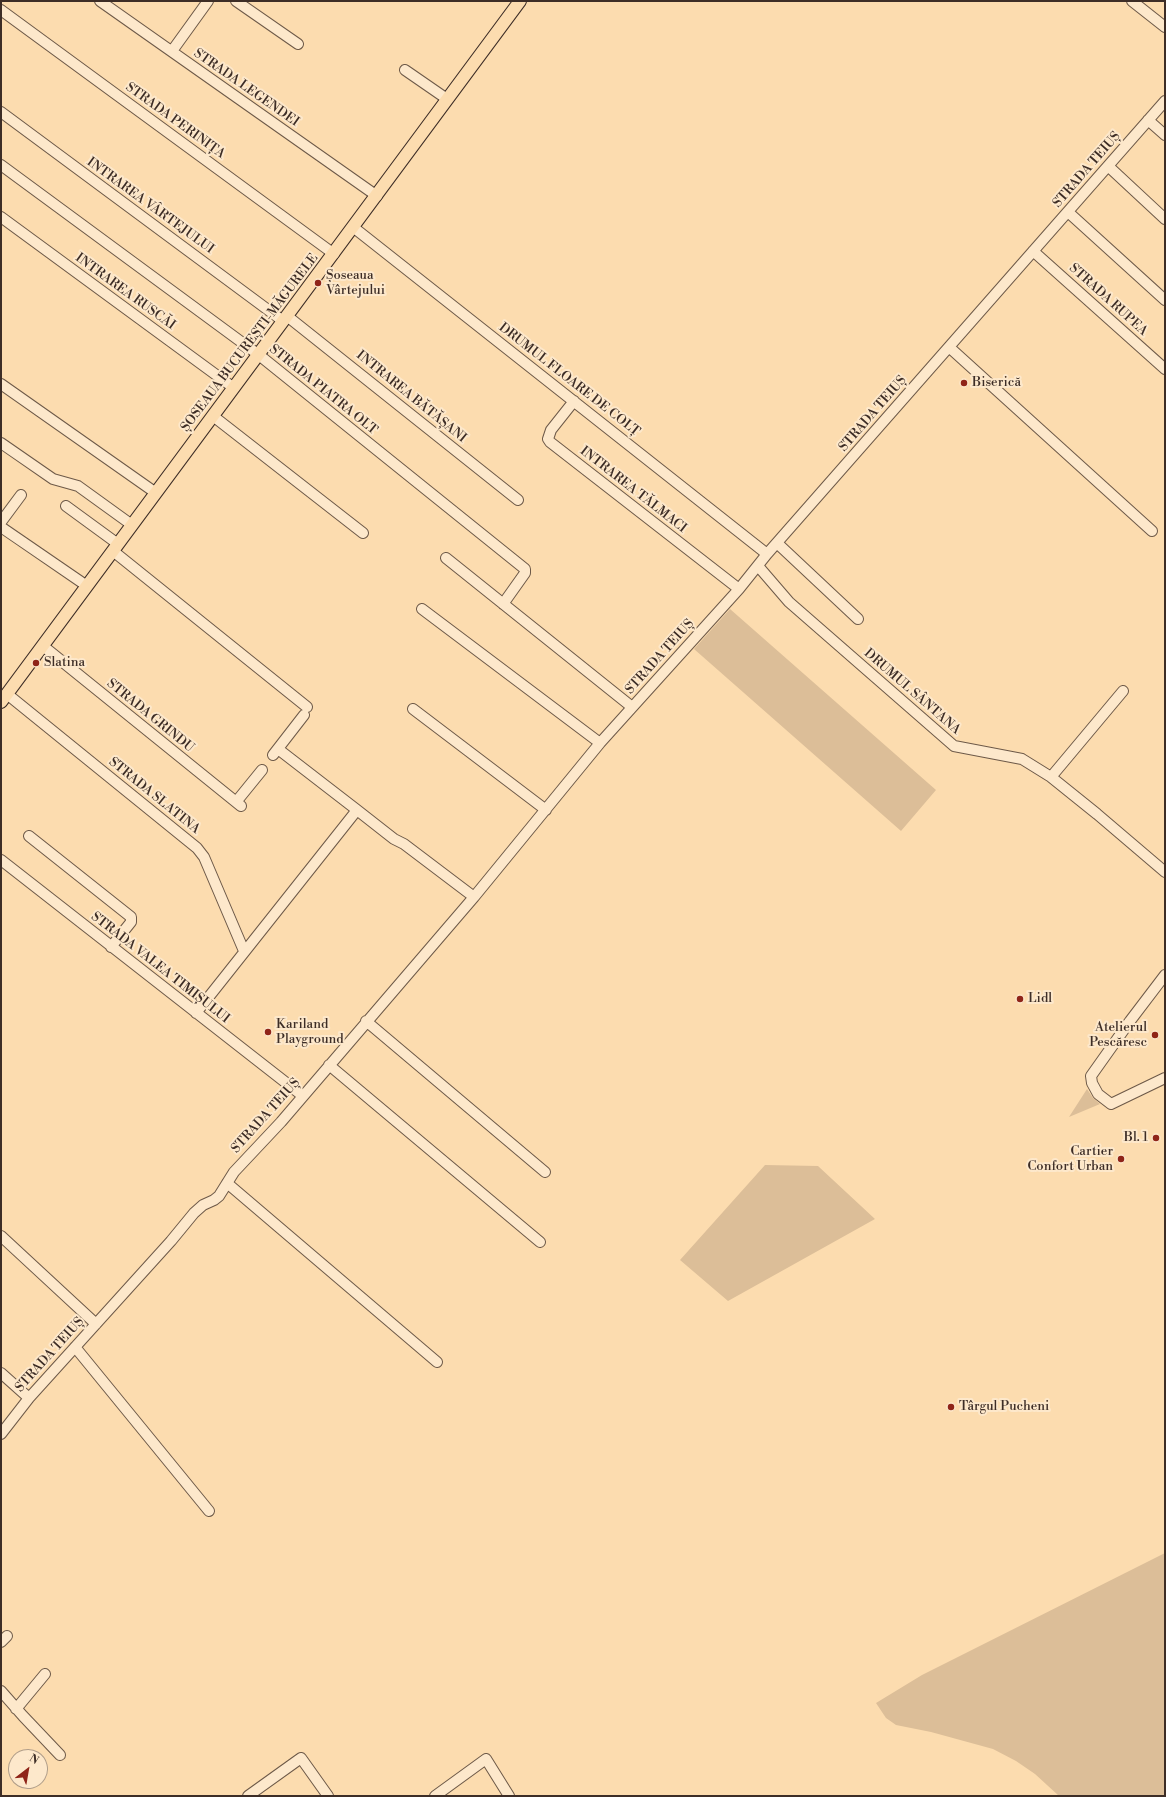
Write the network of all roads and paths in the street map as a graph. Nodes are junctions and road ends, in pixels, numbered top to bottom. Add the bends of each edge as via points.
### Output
1 (100, 1) edge
2 (236, 1) edge
3 (519, 1) edge
4 (1132, 1) edge
5 (203, 3) edge
6 (1, 10) edge
7 (1165, 27) edge
8 (298, 44) dead end
9 (172, 51) junction
10 (405, 70) dead end
11 (447, 100) junction
12 (1165, 101) edge
13 (1, 112) edge
14 (1148, 120) junction
15 (1165, 135) edge
16 (1, 165) edge
17 (1108, 166) junction
18 (377, 196) junction
19 (1068, 212) junction
20 (1, 217) edge
21 (1165, 219) edge
22 (354, 227) junction
23 (1033, 251) junction
24 (334, 254) junction
25 (1165, 300) edge
26 (285, 318) junction
27 (949, 347) junction
28 (258, 355) junction
29 (1165, 369) edge
30 (1, 384) edge
31 (234, 388) junction
32 (574, 402) junction
33 (213, 416) junction
34 (1, 443) edge
35 (156, 493) junction
36 (20, 495) dead end
37 (518, 500) dead end
38 (66, 506) dead end
39 (1, 522) edge
40 (132, 525) junction
41 (1, 527) edge
42 (1152, 531) dead end
43 (363, 533) dead end
44 (777, 543) junction
45 (113, 550) junction
46 (767, 554) junction
47 (446, 558) dead end
48 (758, 566) junction
49 (87, 586) junction
50 (739, 589) junction
51 (503, 604) junction
52 (422, 609) dead end
53 (858, 619) dead end
54 (210, 637) dead end
55 (43, 646) junction
56 (1123, 691) dead end
57 (4, 698) edge
58 (632, 707) junction
59 (413, 709) dead end
60 (600, 743) junction
61 (262, 770) dead end
62 (1051, 777) junction
63 (357, 810) junction
64 (546, 810) junction
65 (29, 836) dead end
66 (1, 860) edge
67 (1165, 872) edge
68 (474, 897) junction
69 (111, 947) junction
70 (244, 951) junction
71 (1165, 975) edge
72 (196, 1013) junction
73 (366, 1021) junction
74 (328, 1065) junction
75 (1165, 1078) edge
76 (303, 1096) junction
77 (545, 1172) dead end
78 (227, 1183) junction
79 (1, 1236) edge
80 (540, 1242) dead end
81 (96, 1324) junction
82 (75, 1347) junction
83 (437, 1362) dead end
84 (1, 1373) edge
85 (29, 1398) junction
86 (1, 1434) edge
87 (209, 1511) dead end
88 (45, 1674) dead end
89 (1, 1691) edge
90 (16, 1709) junction
91 (60, 1755) dead end
92 (248, 1796) edge
93 (328, 1796) edge
94 (435, 1796) edge
95 (509, 1796) edge

1 - 9 street, STRADA LEGENDEI
2 - 8 street
3 - 11 main road, ȘOSEAUA BUCUREȘTI-MĂGURELE
4 - 7 street
5 - 9 street
6 - 24 street, STRADA PERINIȚA
9 - 18 street, STRADA LEGENDEI
10 - 11 street
11 - 18 main road, ȘOSEAUA BUCUREȘTI-MĂGURELE
12 - 14 street, STRADA TEIUȘ
13 - 26 street, INTRAREA VÂRTEJULUI
14 - 15 street
14 - 17 street, STRADA TEIUȘ
16 - 28 street, STRADA PIATRA OLT
17 - 19 street, STRADA TEIUȘ
17 - 21 street
18 - 22 main road, ȘOSEAUA BUCUREȘTI-MĂGURELE
19 - 23 street, STRADA TEIUȘ
19 - 25 street
20 - 31 street, INTRAREA RUSCĂI
22 - 24 main road, ȘOSEAUA BUCUREȘTI-MĂGURELE
22 - 32 street, DRUMUL FLOARE DE COLȚ
23 - 27 street, STRADA TEIUȘ
23 - 29 street, STRADA RUPEA
24 - 26 main road, ȘOSEAUA BUCUREȘTI-MĂGURELE
26 - 28 main road, ȘOSEAUA BUCUREȘTI-MĂGURELE
26 - 37 street, INTRAREA BĂTĂȘANI
27 - 42 street
27 - 44 street, STRADA TEIUȘ
28 - 31 main road, ȘOSEAUA BUCUREȘTI-MĂGURELE
28 - 51 street, STRADA PIATRA OLT via 526,571
30 - 35 street
31 - 33 main road, ȘOSEAUA BUCUREȘTI-MĂGURELE
32 - 46 street, DRUMUL FLOARE DE COLȚ
32 - 50 street, INTRAREA TĂLMACI via 551,430 548,439 550,442
33 - 35 main road, ȘOSEAUA BUCUREȘTI-MĂGURELE
33 - 43 street
34 - 40 street via 53,479 78,486
35 - 40 main road, ȘOSEAUA BUCUREȘTI-MĂGURELE
36 - 39 street
38 - 45 street
40 - 45 main road, ȘOSEAUA BUCUREȘTI-MĂGURELE
41 - 49 street
44 - 46 street, STRADA TEIUȘ
44 - 53 street
45 - 49 main road, ȘOSEAUA BUCUREȘTI-MĂGURELE
45 - 54 street
45 - 63 street via 306,711 275,752
46 - 48 street, STRADA TEIUȘ
47 - 51 street
48 - 50 street, STRADA TEIUȘ
48 - 62 street, DRUMUL SÂNTANA via 789,602 954,746 1022,759
49 - 55 main road, ȘOSEAUA BUCUREȘTI-MĂGURELE
50 - 58 street, STRADA TEIUȘ
51 - 58 street
52 - 60 street
55 - 57 main road, ȘOSEAUA BUCUREȘTI-MĂGURELE
55 - 61 street, STRADA GRINDU via 238,804
56 - 62 street
57 - 70 street, STRADA SLATINA via 197,848 204,857
58 - 60 street, STRADA TEIUȘ
59 - 64 street
60 - 64 street, STRADA TEIUȘ
62 - 67 street, DRUMUL SÂNTANA
63 - 68 street
63 - 70 street
64 - 68 street, STRADA TEIUȘ
65 - 69 street via 131,917 131,922
66 - 69 street, STRADA VALEA TIMIȘULUI
68 - 73 street, STRADA TEIUȘ
69 - 72 street, STRADA VALEA TIMIȘULUI
70 - 72 street
71 - 75 street via 1090,1076 1098,1094 1111,1104
72 - 76 street, STRADA VALEA TIMIȘULUI
73 - 74 street, STRADA TEIUȘ
73 - 77 street
74 - 76 street, STRADA TEIUȘ
74 - 80 street
76 - 78 street, STRADA TEIUȘ via 239,1165
78 - 81 street, STRADA TEIUȘ via 217,1198 194,1213
78 - 83 street
79 - 81 street
81 - 82 street, STRADA TEIUȘ
82 - 85 street, STRADA TEIUȘ
82 - 87 street
84 - 85 street
85 - 86 street, STRADA TEIUȘ
88 - 90 street
89 - 90 street
90 - 91 street
92 - 93 street via 301,1758
94 - 95 street via 486,1759

